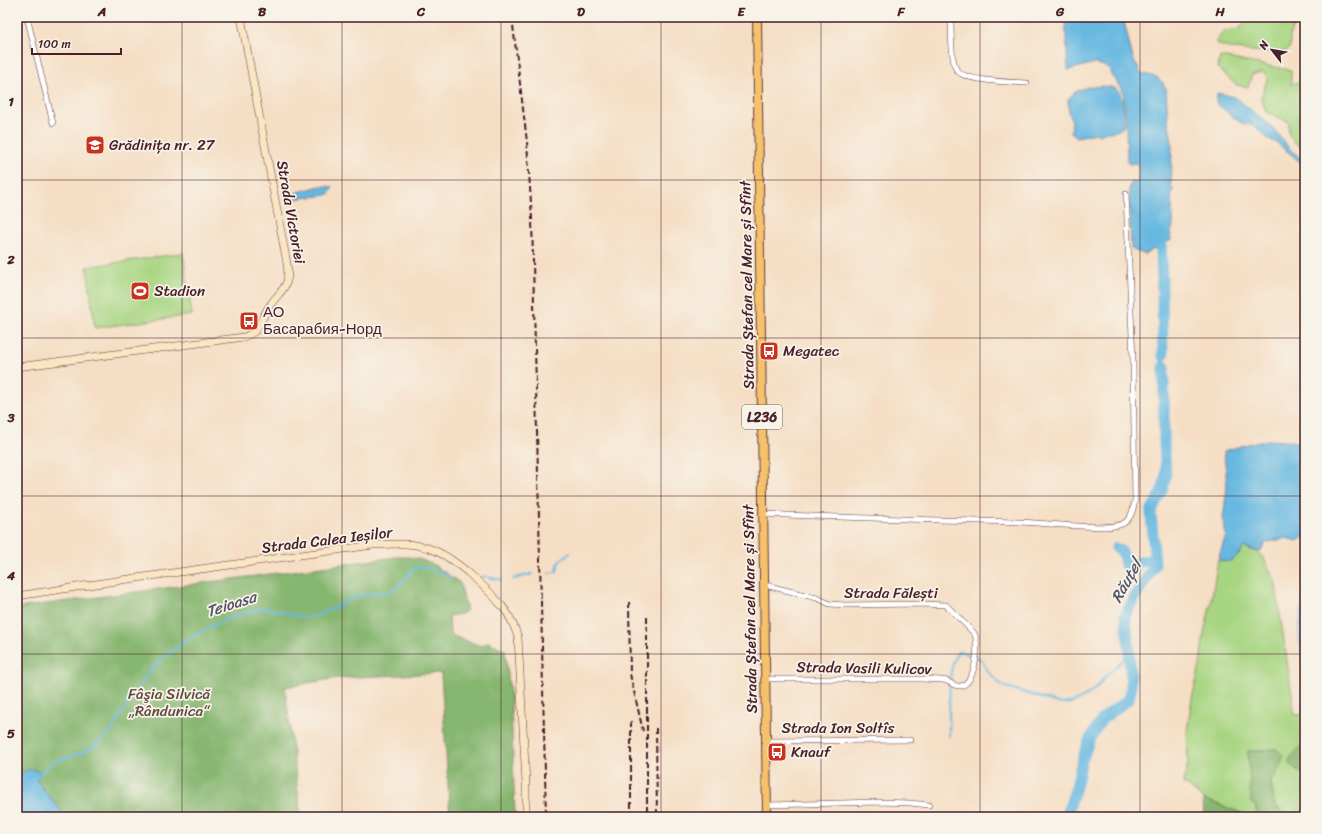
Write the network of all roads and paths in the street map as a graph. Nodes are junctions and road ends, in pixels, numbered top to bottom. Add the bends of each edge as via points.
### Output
1 (27, 17) edge
2 (241, 17) edge
3 (757, 17) edge
4 (951, 17) edge
5 (1027, 83) dead end
6 (52, 123) dead end
7 (1126, 194) dead end
8 (17, 367) edge
9 (763, 514) junction
10 (765, 585) junction
11 (17, 596) edge
12 (766, 679) junction
13 (961, 686) joint
14 (910, 740) dead end
15 (766, 741) junction
16 (768, 805) junction
17 (929, 805) dead end
18 (526, 817) edge
19 (767, 817) edge

1 - 6 street
2 - 8 street, Strada Victoriei via 286,253 288,272 283,289 272,301 257,328 244,337
3 - 9 main road, Strada Ștefan cel Mare și Sfînt / L236
4 - 5 street via 953,56 958,73 978,79
7 - 9 street via 1133,360 1135,501 1128,519 1121,524 1093,526
9 - 10 main road, Strada Ștefan cel Mare și Sfînt / L236
10 - 12 main road, Strada Ștefan cel Mare și Sfînt / L236
10 - 13 street, Strada Fălești via 817,598 830,604 946,605 976,636 974,670 968,681
11 - 18 street, Strada Calea Ieșilor via 373,545 402,544 432,549 460,567 503,607 518,636
12 - 13 street, Strada Vasili Kulicov via 922,679 946,681
12 - 15 main road, Strada Ștefan cel Mare și Sfînt / L236
14 - 15 street, Strada Ion Soltîs
15 - 16 main road, Strada Ștefan cel Mare și Sfînt / L236
16 - 17 street via 877,802
16 - 19 main road, Strada Ștefan cel Mare și Sfînt / L236

